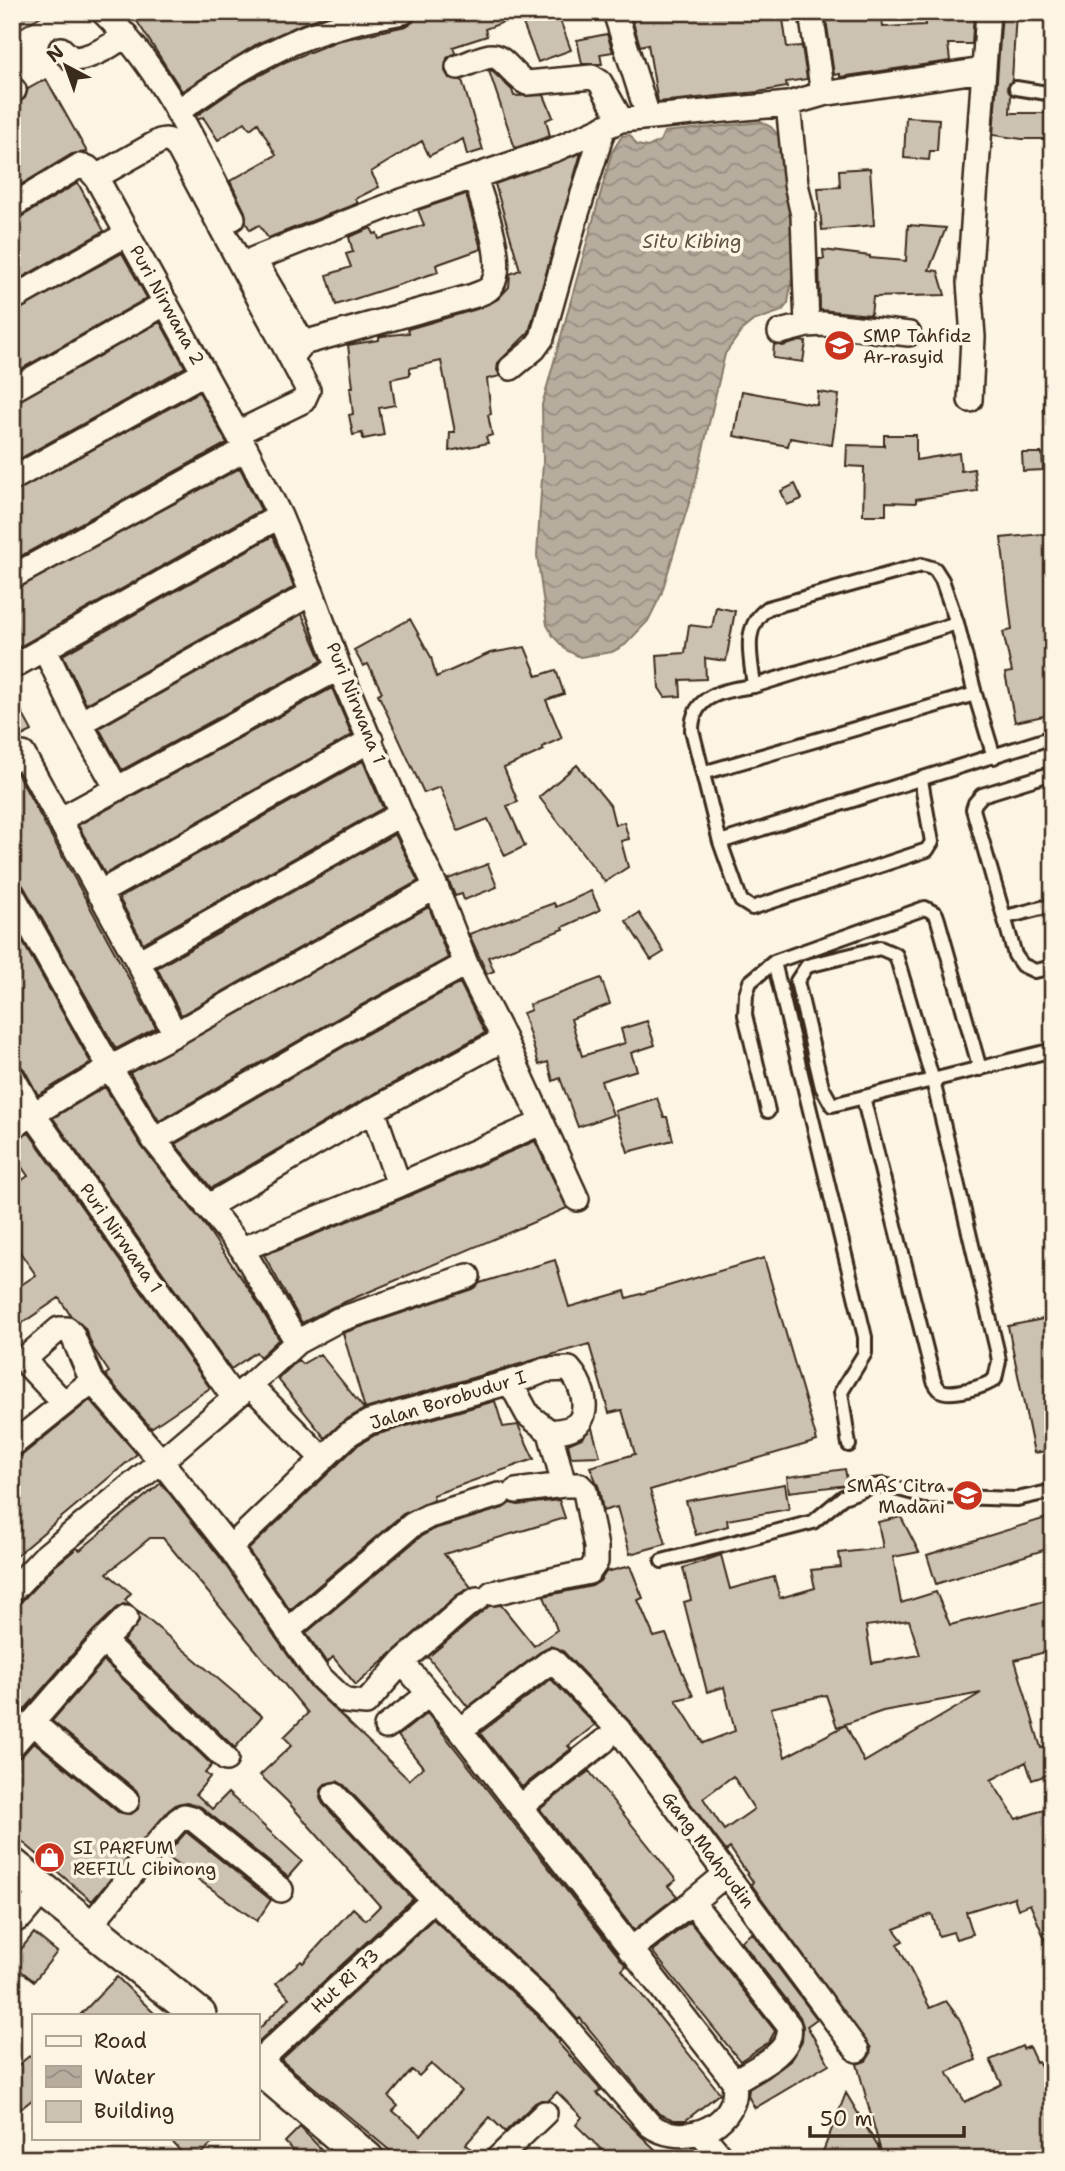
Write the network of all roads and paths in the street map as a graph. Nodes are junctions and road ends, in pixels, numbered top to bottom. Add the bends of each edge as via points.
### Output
1 (103, 12) edge
2 (402, 12) edge
3 (615, 12) edge
4 (811, 12) edge
5 (988, 12) edge
6 (127, 35) junction
7 (61, 49) dead end
8 (458, 68) dead end
9 (983, 71) junction
10 (1016, 88) dead end
11 (823, 94) junction
12 (1053, 94) edge
13 (788, 104) junction
14 (178, 111) junction
15 (648, 116) junction
16 (613, 123) junction
17 (88, 171) junction
18 (475, 177) junction
19 (12, 206) edge
20 (127, 234) junction
21 (254, 259) junction
22 (12, 299) edge
23 (166, 303) junction
24 (807, 325) junction
25 (780, 332) dead end
26 (909, 334) dead end
27 (297, 350) junction
28 (511, 369) dead end
29 (204, 373) junction
30 (12, 390) edge
31 (970, 400) dead end
32 (242, 441) junction
33 (12, 480) edge
34 (280, 516) junction
35 (12, 577) edge
36 (312, 593) junction
37 (957, 623) junction
38 (45, 650) junction
39 (12, 667) edge
40 (339, 668) junction
41 (754, 686) junction
42 (975, 694) junction
43 (80, 723) junction
44 (1053, 737) edge
45 (371, 740) junction
46 (994, 757) junction
47 (12, 760) edge
48 (703, 773) junction
49 (1053, 773) edge
50 (921, 780) junction
51 (117, 789) junction
52 (401, 814) junction
53 (61, 819) junction
54 (720, 842) junction
55 (436, 887) junction
56 (99, 893) junction
57 (12, 894) edge
58 (1053, 905) edge
59 (1006, 917) junction
60 (138, 962) junction
61 (774, 962) junction
62 (466, 964) junction
63 (1053, 967) edge
64 (175, 1034) junction
65 (504, 1039) junction
66 (1053, 1050) edge
67 (110, 1068) junction
68 (980, 1069) junction
69 (12, 1076) edge
70 (933, 1081) junction
71 (863, 1097) junction
72 (373, 1110) junction
73 (768, 1111) dead end
74 (33, 1114) junction
75 (541, 1123) junction
76 (12, 1127) edge
77 (154, 1140) junction
78 (398, 1185) junction
79 (577, 1199) dead end
80 (206, 1207) junction
81 (242, 1249) junction
82 (468, 1276) dead end
83 (297, 1342) junction
84 (92, 1381) junction
85 (510, 1382) junction
86 (242, 1392) junction
87 (64, 1403) junction
88 (550, 1432) junction
89 (12, 1445) edge
90 (849, 1445) dead end
91 (323, 1459) junction
92 (161, 1461) junction
93 (564, 1485) junction
94 (1053, 1491) edge
95 (230, 1548) junction
96 (662, 1561) dead end
97 (12, 1591) edge
98 (126, 1618) dead end
99 (287, 1631) junction
100 (103, 1641) junction
101 (402, 1662) junction
102 (429, 1695) junction
103 (33, 1723) junction
104 (386, 1727) dead end
105 (460, 1730) junction
106 (604, 1741) dead end
107 (12, 1746) edge
108 (226, 1759) dead end
109 (334, 1795) dead end
110 (127, 1801) dead end
111 (520, 1807) junction
112 (12, 1865) edge
113 (726, 1874) junction
114 (281, 1890) dead end
115 (43, 1891) junction
116 (433, 1900) junction
117 (692, 1902) junction
118 (12, 1922) edge
119 (88, 1928) junction
120 (630, 1950) junction
121 (198, 2014) edge
122 (857, 2050) dead end
123 (259, 2062) edge
124 (259, 2066) edge
125 (734, 2081) junction
126 (545, 2113) dead end
127 (701, 2133) junction
128 (367, 2159) edge
129 (497, 2159) edge
130 (723, 2159) edge

1 - 6 street
2 - 14 street via 295,41 247,65
3 - 15 street
4 - 11 street
5 - 9 street
6 - 7 street via 78,59
6 - 14 street
8 - 16 street via 492,55 527,83 592,77 600,82
9 - 11 street
9 - 31 street via 969,282 974,337
10 - 12 lane
11 - 13 street
13 - 15 street
13 - 24 street via 803,215
14 - 21 street
15 - 16 street
16 - 18 street
16 - 28 street via 577,213 542,338
17 - 19 street
17 - 20 street, Puri Nirwana 2
17 - 27 street via 160,141 172,142
18 - 21 street via 396,202
18 - 27 street via 496,261 497,274 488,290
20 - 22 street
20 - 23 street, Puri Nirwana 2
21 - 27 street
23 - 29 street, Puri Nirwana 2
23 - 30 street
24 - 25 street
24 - 26 street
27 - 32 street via 308,390 303,401
29 - 32 street, Puri Nirwana 2
29 - 33 street
32 - 34 street, Puri Nirwana 1
32 - 35 street
34 - 36 street, Puri Nirwana 1
34 - 38 street
36 - 40 street, Puri Nirwana 1
36 - 43 street
37 - 41 lane
37 - 41 lane via 942,580 935,569 922,565 768,608 752,625
37 - 42 lane
38 - 39 street
38 - 43 street
40 - 45 street, Puri Nirwana 1
40 - 51 street
41 - 48 lane via 707,698 692,719
42 - 46 lane
42 - 48 lane
43 - 51 street
44 - 46 lane
45 - 52 street, Puri Nirwana 1
45 - 56 street
46 - 50 lane
47 - 53 street via 23,754
48 - 54 lane
49 - 59 lane via 982,795 975,803 974,814
50 - 54 lane
50 - 54 lane via 932,842 927,850 752,908 741,901
51 - 53 street
52 - 55 street, Puri Nirwana 1
52 - 60 street
53 - 56 street
55 - 62 street, Puri Nirwana 1
55 - 64 street
56 - 60 street
57 - 67 street
58 - 59 lane
59 - 63 lane via 1022,965 1035,971
60 - 64 street
61 - 68 lane via 931,909
61 - 73 lane via 750,982 745,1006
61 - 90 lane via 865,1337 865,1353 841,1392
62 - 65 street, Puri Nirwana 1
62 - 77 street
64 - 67 street
65 - 72 street
65 - 75 street, Puri Nirwana 1
66 - 68 lane
67 - 74 street
67 - 77 street
68 - 70 lane
69 - 74 street, Puri Nirwana 1
70 - 71 lane
70 - 71 lane via 896,956 880,948 807,966 797,981 822,1087 832,1105
70 - 71 lane via 999,1361 995,1378 977,1388 947,1393 934,1381
72 - 78 street
72 - 80 street
74 - 76 street
74 - 86 street, Puri Nirwana 1
75 - 78 street
75 - 79 street, Puri Nirwana 1
77 - 80 street
78 - 81 street
80 - 81 street
81 - 83 street
82 - 83 street via 338,1320
83 - 86 street
84 - 87 street
84 - 87 street via 72,1334 59,1329 27,1360
84 - 92 street
85 - 88 street via 527,1415
85 - 88 street, Jalan Borobudur I via 555,1368 569,1369 576,1376 583,1399 582,1418 571,1427
85 - 91 street, Jalan Borobudur I via 369,1422
86 - 91 street, Puri Nirwana 1
86 - 92 street
87 - 89 street
88 - 93 street
91 - 95 street, Jalan Borobudur I
92 - 95 street
92 - 97 street via 44,1557
93 - 99 street via 508,1493 429,1516 386,1544
93 - 101 street via 579,1485 585,1492 596,1547 596,1562 589,1572 485,1596 466,1606
94 - 96 lane via 1003,1499 925,1496 873,1486 843,1497 813,1522
95 - 99 street
98 - 100 street
99 - 101 street via 319,1676 345,1701 366,1703
100 - 103 street
100 - 108 street
101 - 102 street
102 - 104 street
102 - 105 street
103 - 107 street
103 - 110 street
105 - 111 street
105 - 113 street, Gang Mahpudin via 552,1660 619,1730
106 - 111 street
109 - 116 street
111 - 120 street
112 - 115 main road
113 - 117 street
113 - 122 street, Gang Mahpudin
114 - 119 street via 184,1816
115 - 118 street
115 - 119 main road
116 - 123 street, Hut Ri 73
116 - 127 street via 547,2005 650,2125 676,2136
117 - 120 street
117 - 125 street via 789,2026 791,2035 779,2052
119 - 121 main road
120 - 125 street
124 - 128 main road
125 - 127 street via 732,2104
126 - 129 street
127 - 130 street

